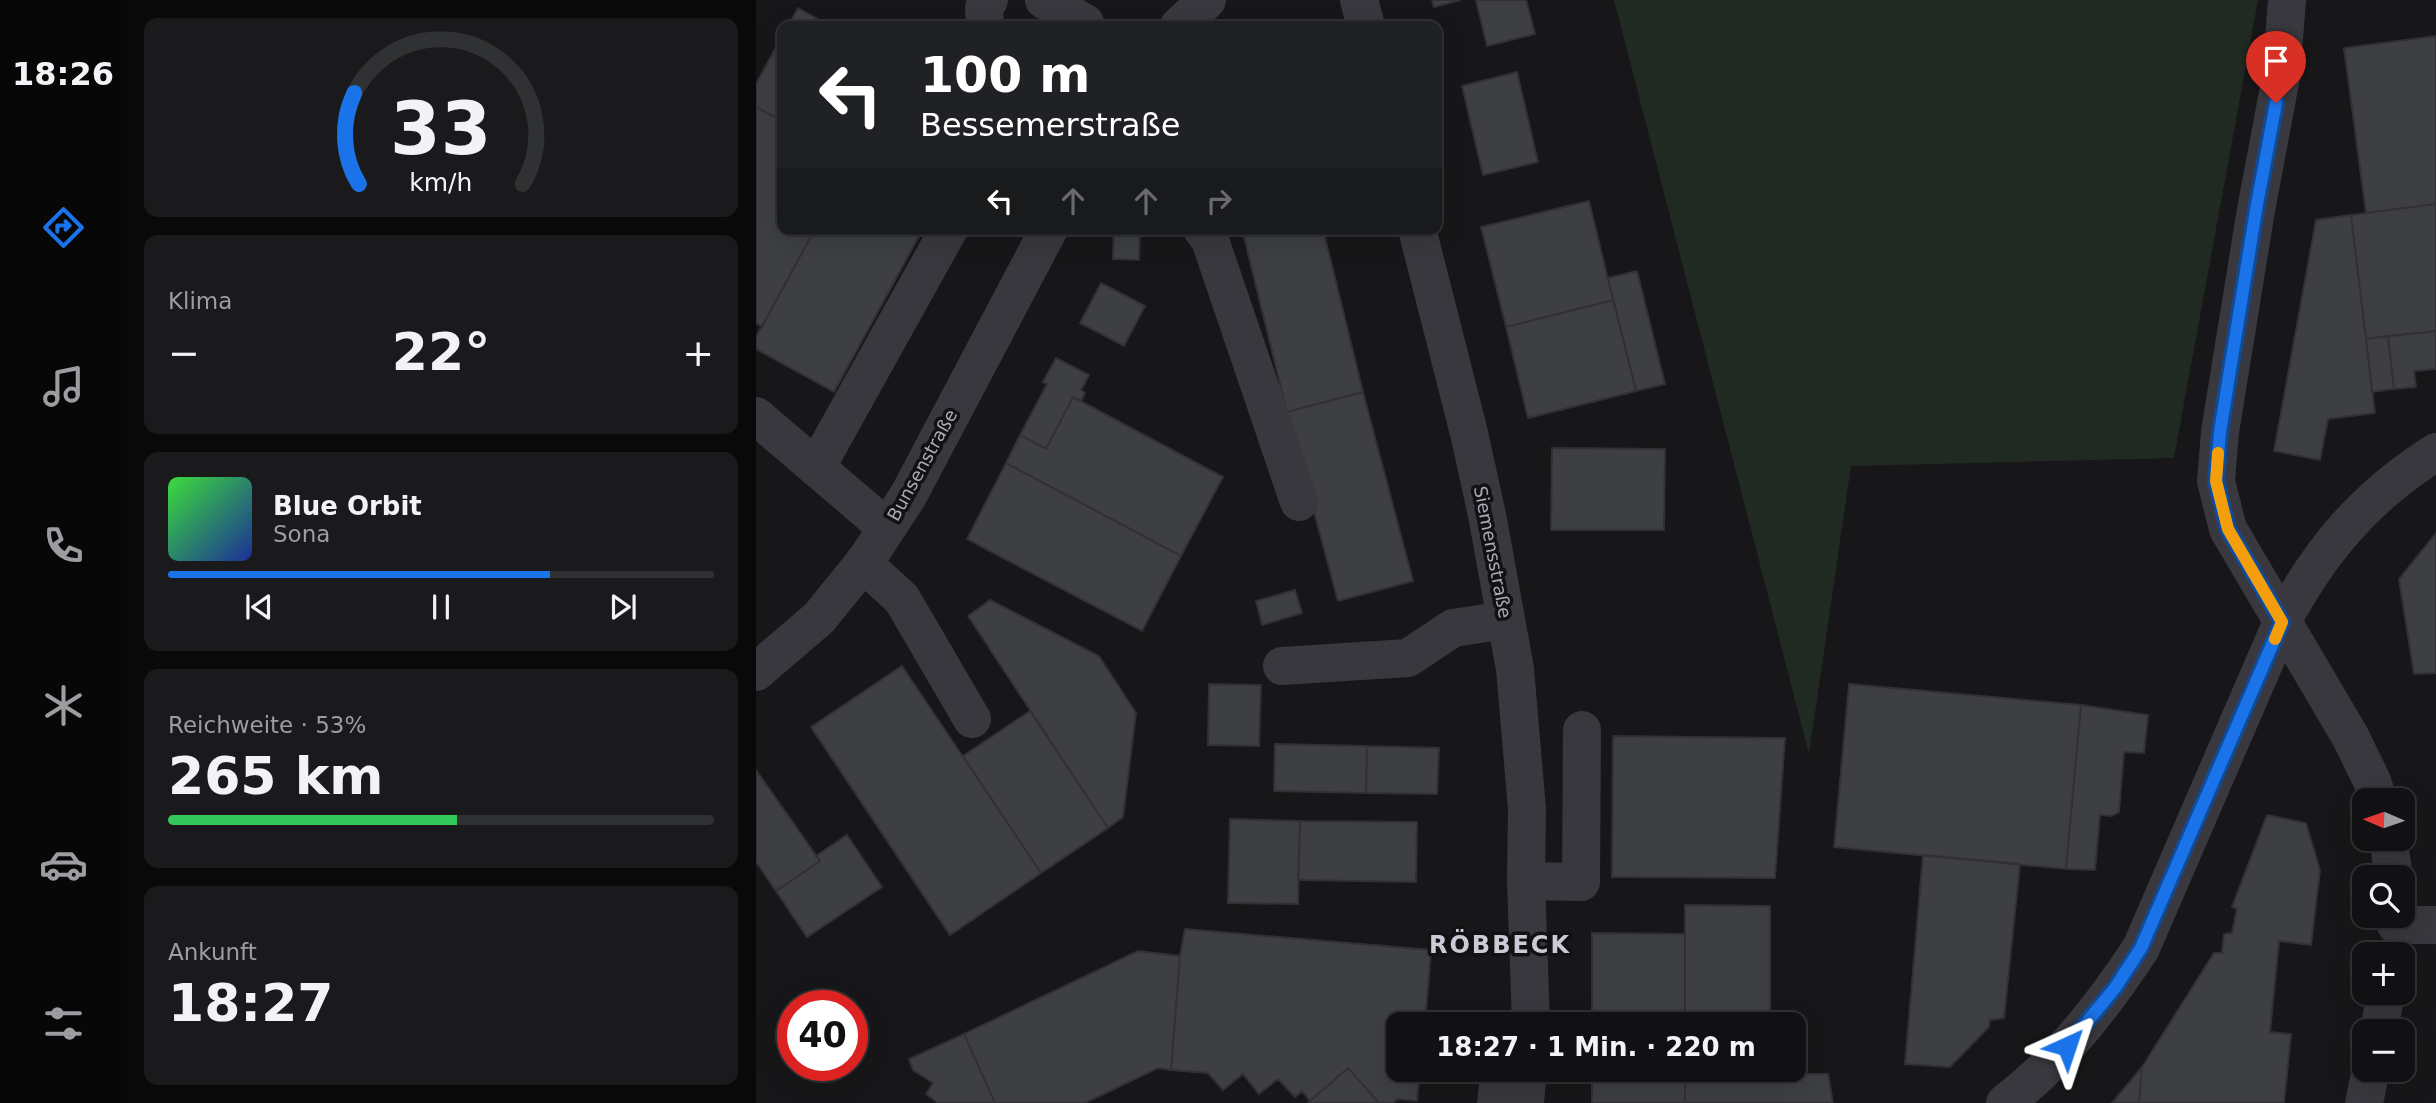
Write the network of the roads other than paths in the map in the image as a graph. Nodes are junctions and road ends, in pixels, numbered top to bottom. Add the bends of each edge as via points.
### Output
1 (989, 0) edge
2 (1044, 0) edge
3 (1207, 0) edge
4 (1359, 0) edge
5 (2287, 0) edge
6 (985, 21) edge
7 (1081, 21) edge
8 (1184, 21) edge
9 (1365, 21) edge
10 (946, 235) edge
11 (1046, 235) edge
12 (1206, 235) edge
13 (1419, 235) edge
14 (756, 416) edge
15 (2436, 452) edge
16 (816, 468) junction
17 (1299, 502) dead end
18 (887, 527) junction
19 (863, 563) junction
20 (1506, 620) junction
21 (2282, 622) junction
22 (1282, 666) dead end
23 (756, 672) edge
24 (972, 719) dead end
25 (1582, 730) dead end
26 (2374, 788) edge
27 (1526, 881) junction
28 (2436, 925) edge
29 (2395, 931) edge
30 (1507, 1012) edge
31 (1531, 1012) edge
32 (1498, 1082) edge
33 (1527, 1082) edge
34 (2368, 1082) edge
35 (1496, 1103) edge
36 (1525, 1103) edge
37 (2005, 1103) edge
38 (2364, 1103) edge

1 - 6 street
2 - 7 street
3 - 8 street
4 - 9 street
5 - 21 street via 2281,77 2220,432 2216,481 2228,529
10 - 16 street
11 - 18 street, Bunsenstraße via 908,496
12 - 17 street
13 - 20 street, Siemensstraße via 1469,433
14 - 16 street
15 - 21 street via 2361,509 2303,582
16 - 18 street
18 - 19 street, Bunsenstraße
19 - 23 street, Bunsenstraße via 819,618
19 - 24 street via 902,598
20 - 22 street via 1452,628 1408,659
20 - 27 street, Siemensstraße via 1523,751
21 - 26 street via 2350,737
21 - 37 street via 2141,948 2085,1027
25 - 27 street via 1581,881
27 - 30 street, Siemensstraße
27 - 31 street, Siemensstraße
28 - 29 street
32 - 35 street
33 - 36 street
34 - 38 street

